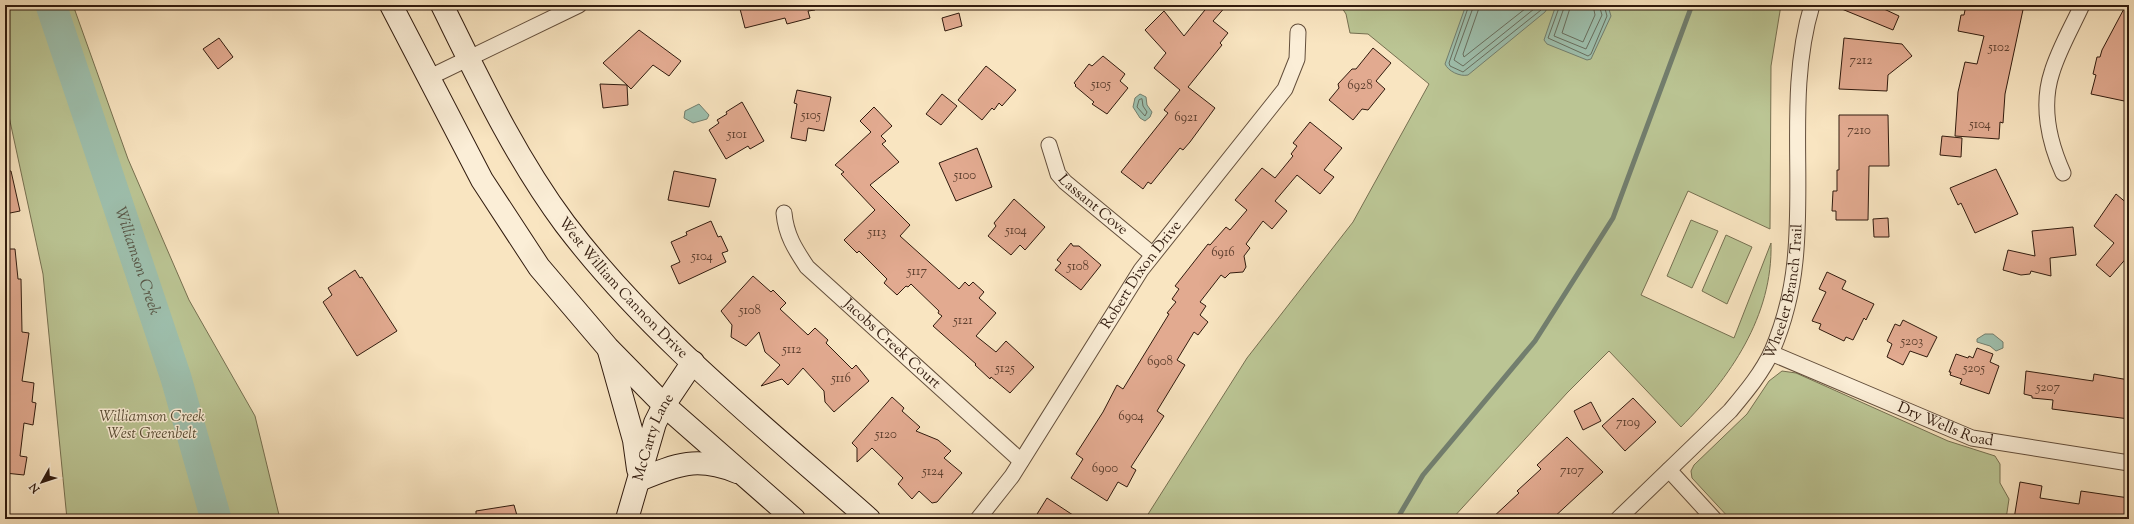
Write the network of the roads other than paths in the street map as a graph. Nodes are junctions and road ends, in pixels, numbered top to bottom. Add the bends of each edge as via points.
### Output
1 (391, 5) edge
2 (442, 5) edge
3 (579, 5) edge
4 (1812, 5) edge
5 (2082, 5) edge
6 (1298, 32) dead end
7 (468, 58) junction
8 (428, 78) junction
9 (1049, 145) dead end
10 (2063, 173) dead end
11 (784, 214) dead end
12 (1152, 254) junction
13 (608, 348) junction
14 (1771, 353) junction
15 (693, 362) junction
16 (664, 405) junction
17 (1021, 461) junction
18 (2129, 463) edge
19 (1669, 470) junction
20 (748, 476) junction
21 (639, 480) junction
22 (627, 519) edge
23 (794, 519) edge
24 (869, 519) edge
25 (978, 519) edge
26 (1618, 519) edge
27 (1714, 519) edge

1 - 8 main road
2 - 7 main road, West William Cannon Drive
3 - 7 street
4 - 14 street, Wheeler Branch Trail via 1799,77 1795,261 1785,313
5 - 10 street via 2052,72 2049,85 2047,118 2050,137
6 - 12 street, Robert Dixon Drive via 1296,59 1285,89
7 - 8 street
7 - 15 main road, West William Cannon Drive via 522,159 565,223 644,315
8 - 13 main road via 501,212 539,267
9 - 12 street, Lassant Cove via 1058,174 1065,182
11 - 17 street, Jacobs Creek Court via 785,228 793,247 807,267
12 - 17 street, Robert Dixon Drive via 1116,307
13 - 16 main road
13 - 21 main road via 634,440
14 - 18 street, Dry Wells Road via 1972,438
14 - 19 street, Wheeler Branch Trail via 1730,411
15 - 16 main road, McCarty Lane
15 - 24 main road, West William Cannon Drive
16 - 20 main road
16 - 21 main road, McCarty Lane via 655,423
17 - 25 street, Robert Dixon Drive via 1003,489
19 - 26 street, Wheeler Branch Trail
19 - 27 street
20 - 21 main road via 721,465 704,462 667,468
20 - 23 main road
21 - 22 main road, McCarty Lane

